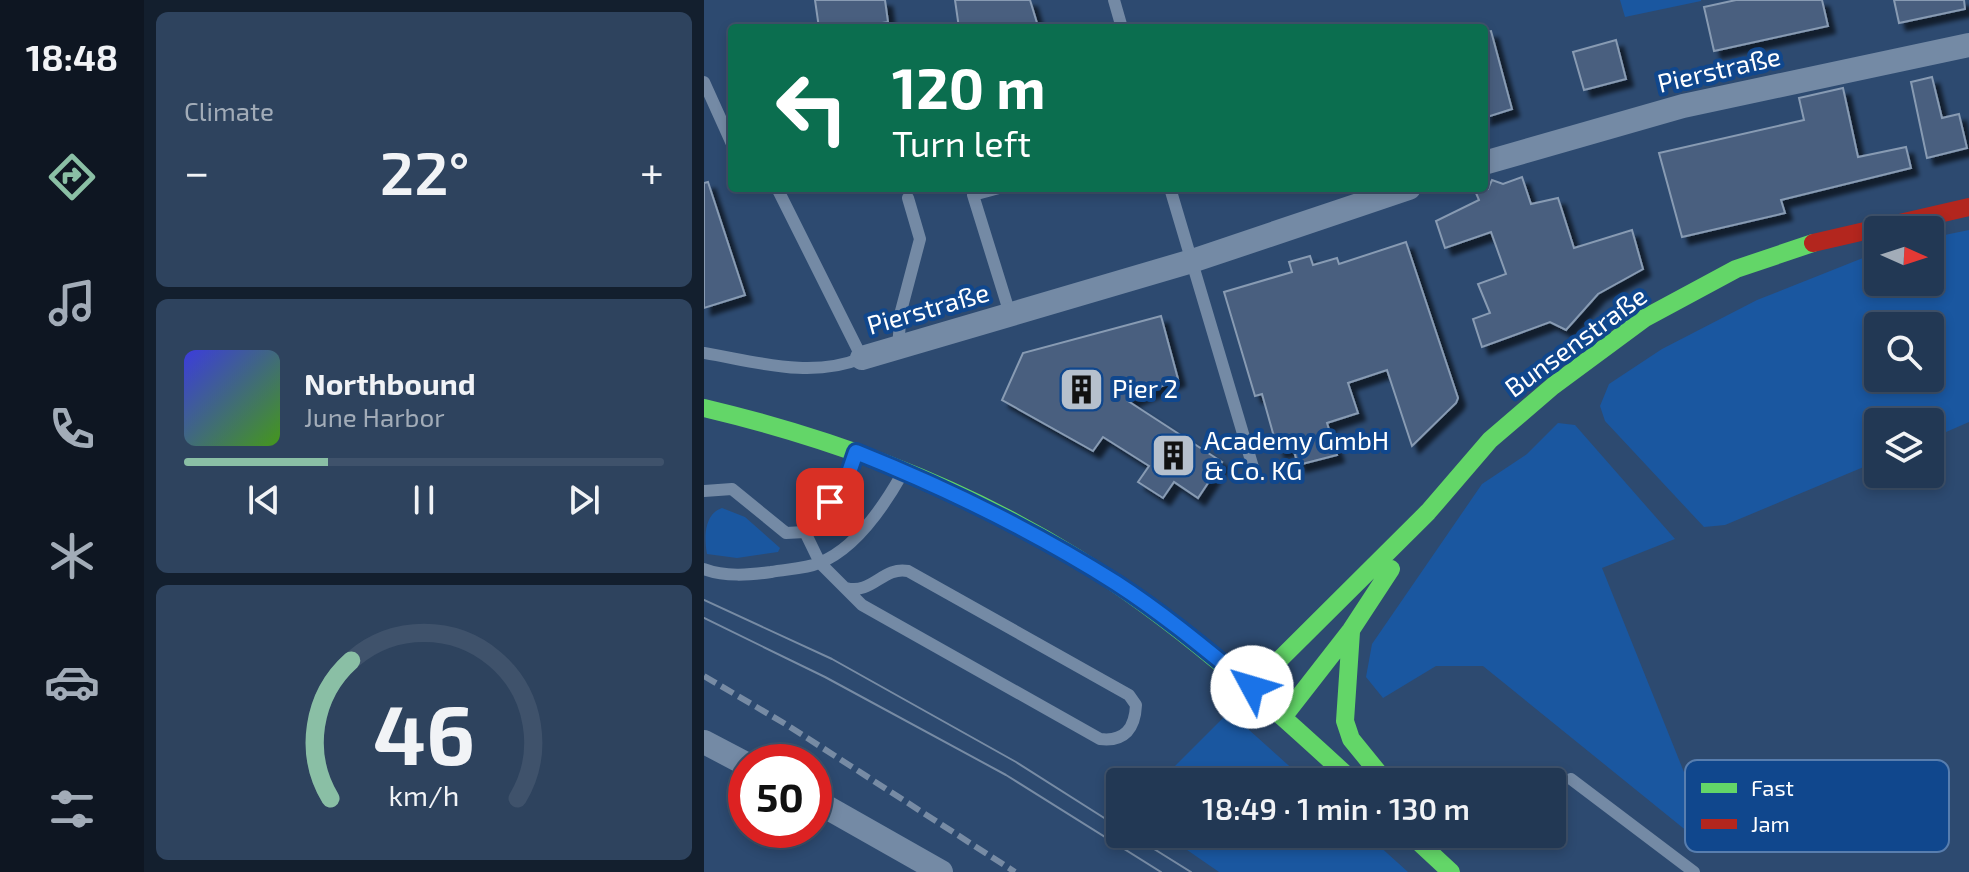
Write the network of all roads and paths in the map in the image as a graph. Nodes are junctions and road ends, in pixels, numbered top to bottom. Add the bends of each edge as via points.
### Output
1 (1114, 0) edge
2 (1121, 24) edge
3 (1969, 45) edge
4 (704, 82) edge
5 (728, 135) edge
6 (1488, 162) edge
7 (779, 192) edge
8 (984, 192) edge
9 (1171, 192) edge
10 (1397, 192) edge
11 (908, 198) dead end
12 (1969, 207) edge
13 (1192, 261) junction
14 (1010, 314) junction
15 (898, 347) junction
16 (704, 353) edge
17 (862, 358) junction
18 (704, 408) edge
19 (856, 452) junction
20 (904, 471) junction
21 (1255, 474) dead end
22 (704, 491) edge
23 (1428, 512) junction
24 (805, 532) junction
25 (820, 563) junction
26 (704, 569) edge
27 (846, 588) junction
28 (1351, 630) junction
29 (1252, 687) junction
30 (1284, 716) junction
31 (704, 742) edge
32 (728, 755) edge
33 (1339, 768) edge
34 (1375, 768) edge
35 (1571, 779) dead end
36 (832, 810) edge
37 (1425, 848) edge
38 (1432, 848) edge
39 (1446, 868) edge
40 (941, 872) edge
41 (1694, 872) edge

1 - 2 lane
3 - 6 street, Pierstraße via 1683,106
4 - 5 lane
7 - 17 lane, Pierstraße
8 - 14 lane via 973,195
9 - 13 lane
10 - 13 street, Pierstraße
11 - 15 lane via 920,239 901,311
12 - 23 main road, Bunsenstraße via 1828,238 1762,260 1645,318 1490,440
13 - 14 street, Pierstraße
13 - 21 lane
14 - 15 street, Pierstraße
15 - 17 street, Pierstraße
16 - 17 lane via 809,370 837,368
18 - 19 main road
19 - 20 main road
19 - 24 lane via 845,484
20 - 25 lane via 862,532
20 - 29 main road via 1019,525 1119,585
22 - 24 lane via 732,489 786,533
23 - 28 main road, Bunsenstraße
23 - 29 main road, Bunsenstraße
24 - 25 lane
25 - 26 lane via 751,575
25 - 27 lane
27 - 27 lane via 862,605 1100,739 1126,736 1136,719 1129,695 908,571 895,571 859,591
28 - 30 main road, Bunsenstraße
28 - 34 main road, Bunsenstraße via 1345,721 1351,739
29 - 30 main road
30 - 33 main road
31 - 32 street
35 - 41 lane
36 - 40 street
37 - 39 main road
38 - 39 main road

